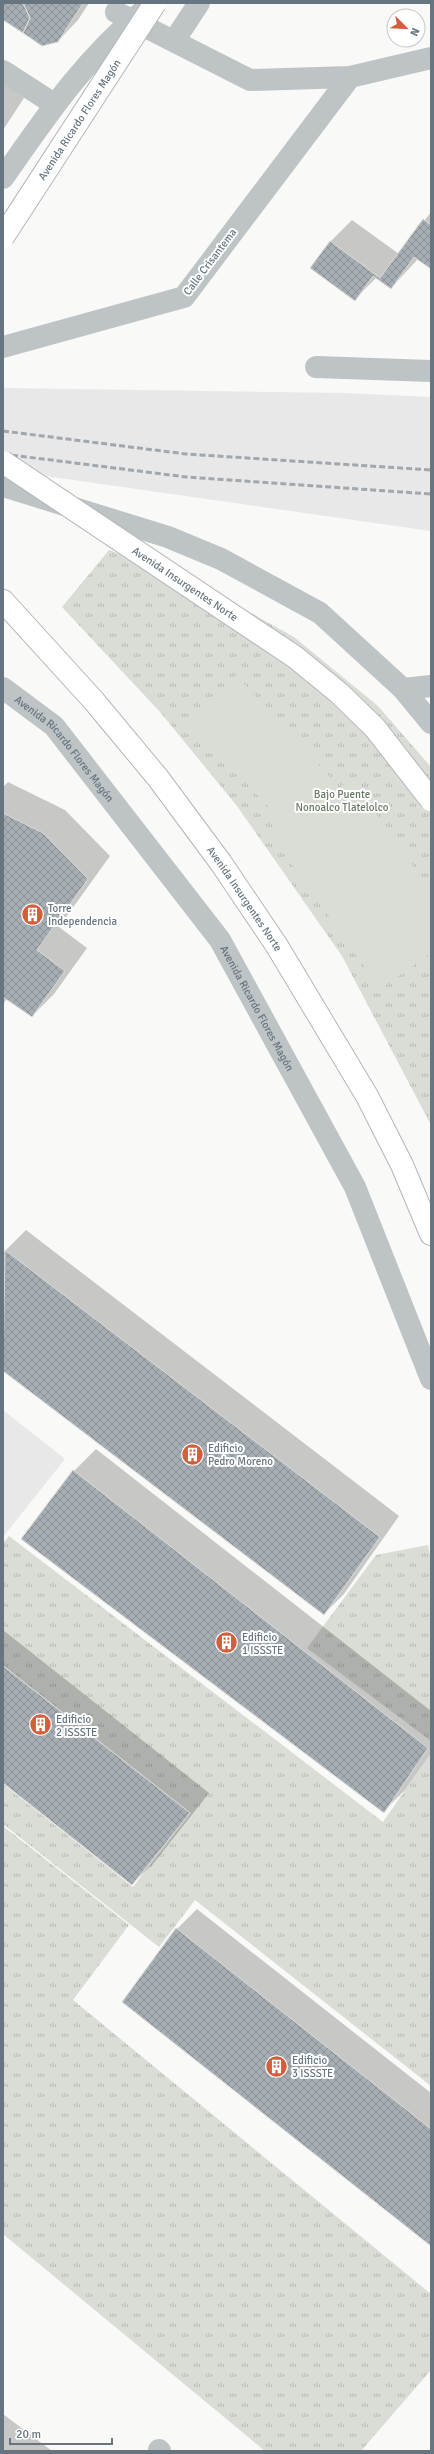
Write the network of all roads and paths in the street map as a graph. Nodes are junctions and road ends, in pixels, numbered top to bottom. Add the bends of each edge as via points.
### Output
1 (154, 3) edge
2 (199, 3) edge
3 (124, 12) edge
4 (174, 41) junction
5 (431, 58) edge
6 (3, 71) edge
7 (350, 77) junction
8 (54, 104) junction
9 (3, 178) edge
10 (3, 237) edge
11 (3, 347) edge
12 (316, 367) dead end
13 (431, 371) edge
14 (3, 462) edge
15 (3, 486) edge
16 (3, 601) edge
17 (431, 686) edge
18 (3, 688) edge
19 (403, 689) junction
20 (431, 723) edge
21 (431, 800) edge
22 (431, 1234) edge
23 (431, 1379) edge

1 - 3 street, Avenida Ricardo Flores Magón
1 - 10 main road, Avenida Ricardo Flores Magón, bridge
2 - 4 street
3 - 4 street
3 - 8 street, Avenida Ricardo Flores Magón via 110,39
4 - 7 street via 250,80
5 - 7 street
6 - 8 street
7 - 11 street, Calle Crisantema via 184,297
8 - 9 street, Avenida Ricardo Flores Magón
12 - 13 street
14 - 21 main road, Avenida Insurgentes Norte, bridge via 295,657 339,693 375,728
15 - 19 street, Avenida Insurgentes Norte via 168,536 221,559 320,613
16 - 22 main road, Avenida Insurgentes Norte via 94,701 158,778 221,863 277,946 367,1096 402,1165
17 - 19 street
18 - 23 street, Avenida Ricardo Flores Magón via 54,726 220,940 355,1187
19 - 20 street, Avenida Insurgentes Norte

